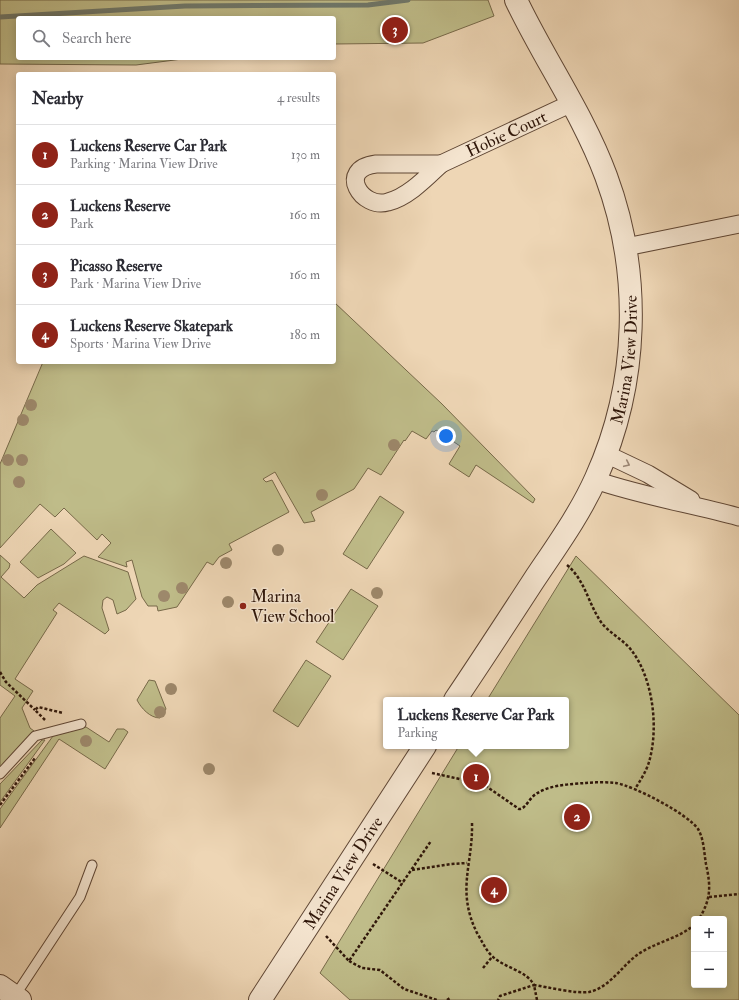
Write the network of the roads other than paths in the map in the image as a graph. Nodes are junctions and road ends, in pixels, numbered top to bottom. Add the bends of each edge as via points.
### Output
1 (516, 0) edge
2 (572, 103) junction
3 (441, 164) dead end
4 (739, 224) edge
5 (626, 247) junction
6 (606, 454) junction
7 (595, 480) junction
8 (703, 507) junction
9 (739, 517) edge
10 (458, 697) edge
11 (81, 724) dead end
12 (423, 749) edge
13 (0, 774) edge
14 (92, 865) dead end
15 (12, 994) edge
16 (260, 1000) edge

1 - 2 street, Marina View Drive
2 - 3 street, Hobie Court
2 - 5 street, Marina View Drive via 607,178
4 - 5 street
5 - 6 street, Marina View Drive via 631,307 630,354 620,412
6 - 7 street, Marina View Drive
6 -> 8 street via 648,474
7 - 8 street via 638,494
7 - 10 street, Marina View Drive via 551,555
8 - 9 street
11 - 13 lane via 35,736
12 - 16 street, Marina View Drive
14 - 15 lane via 80,897

